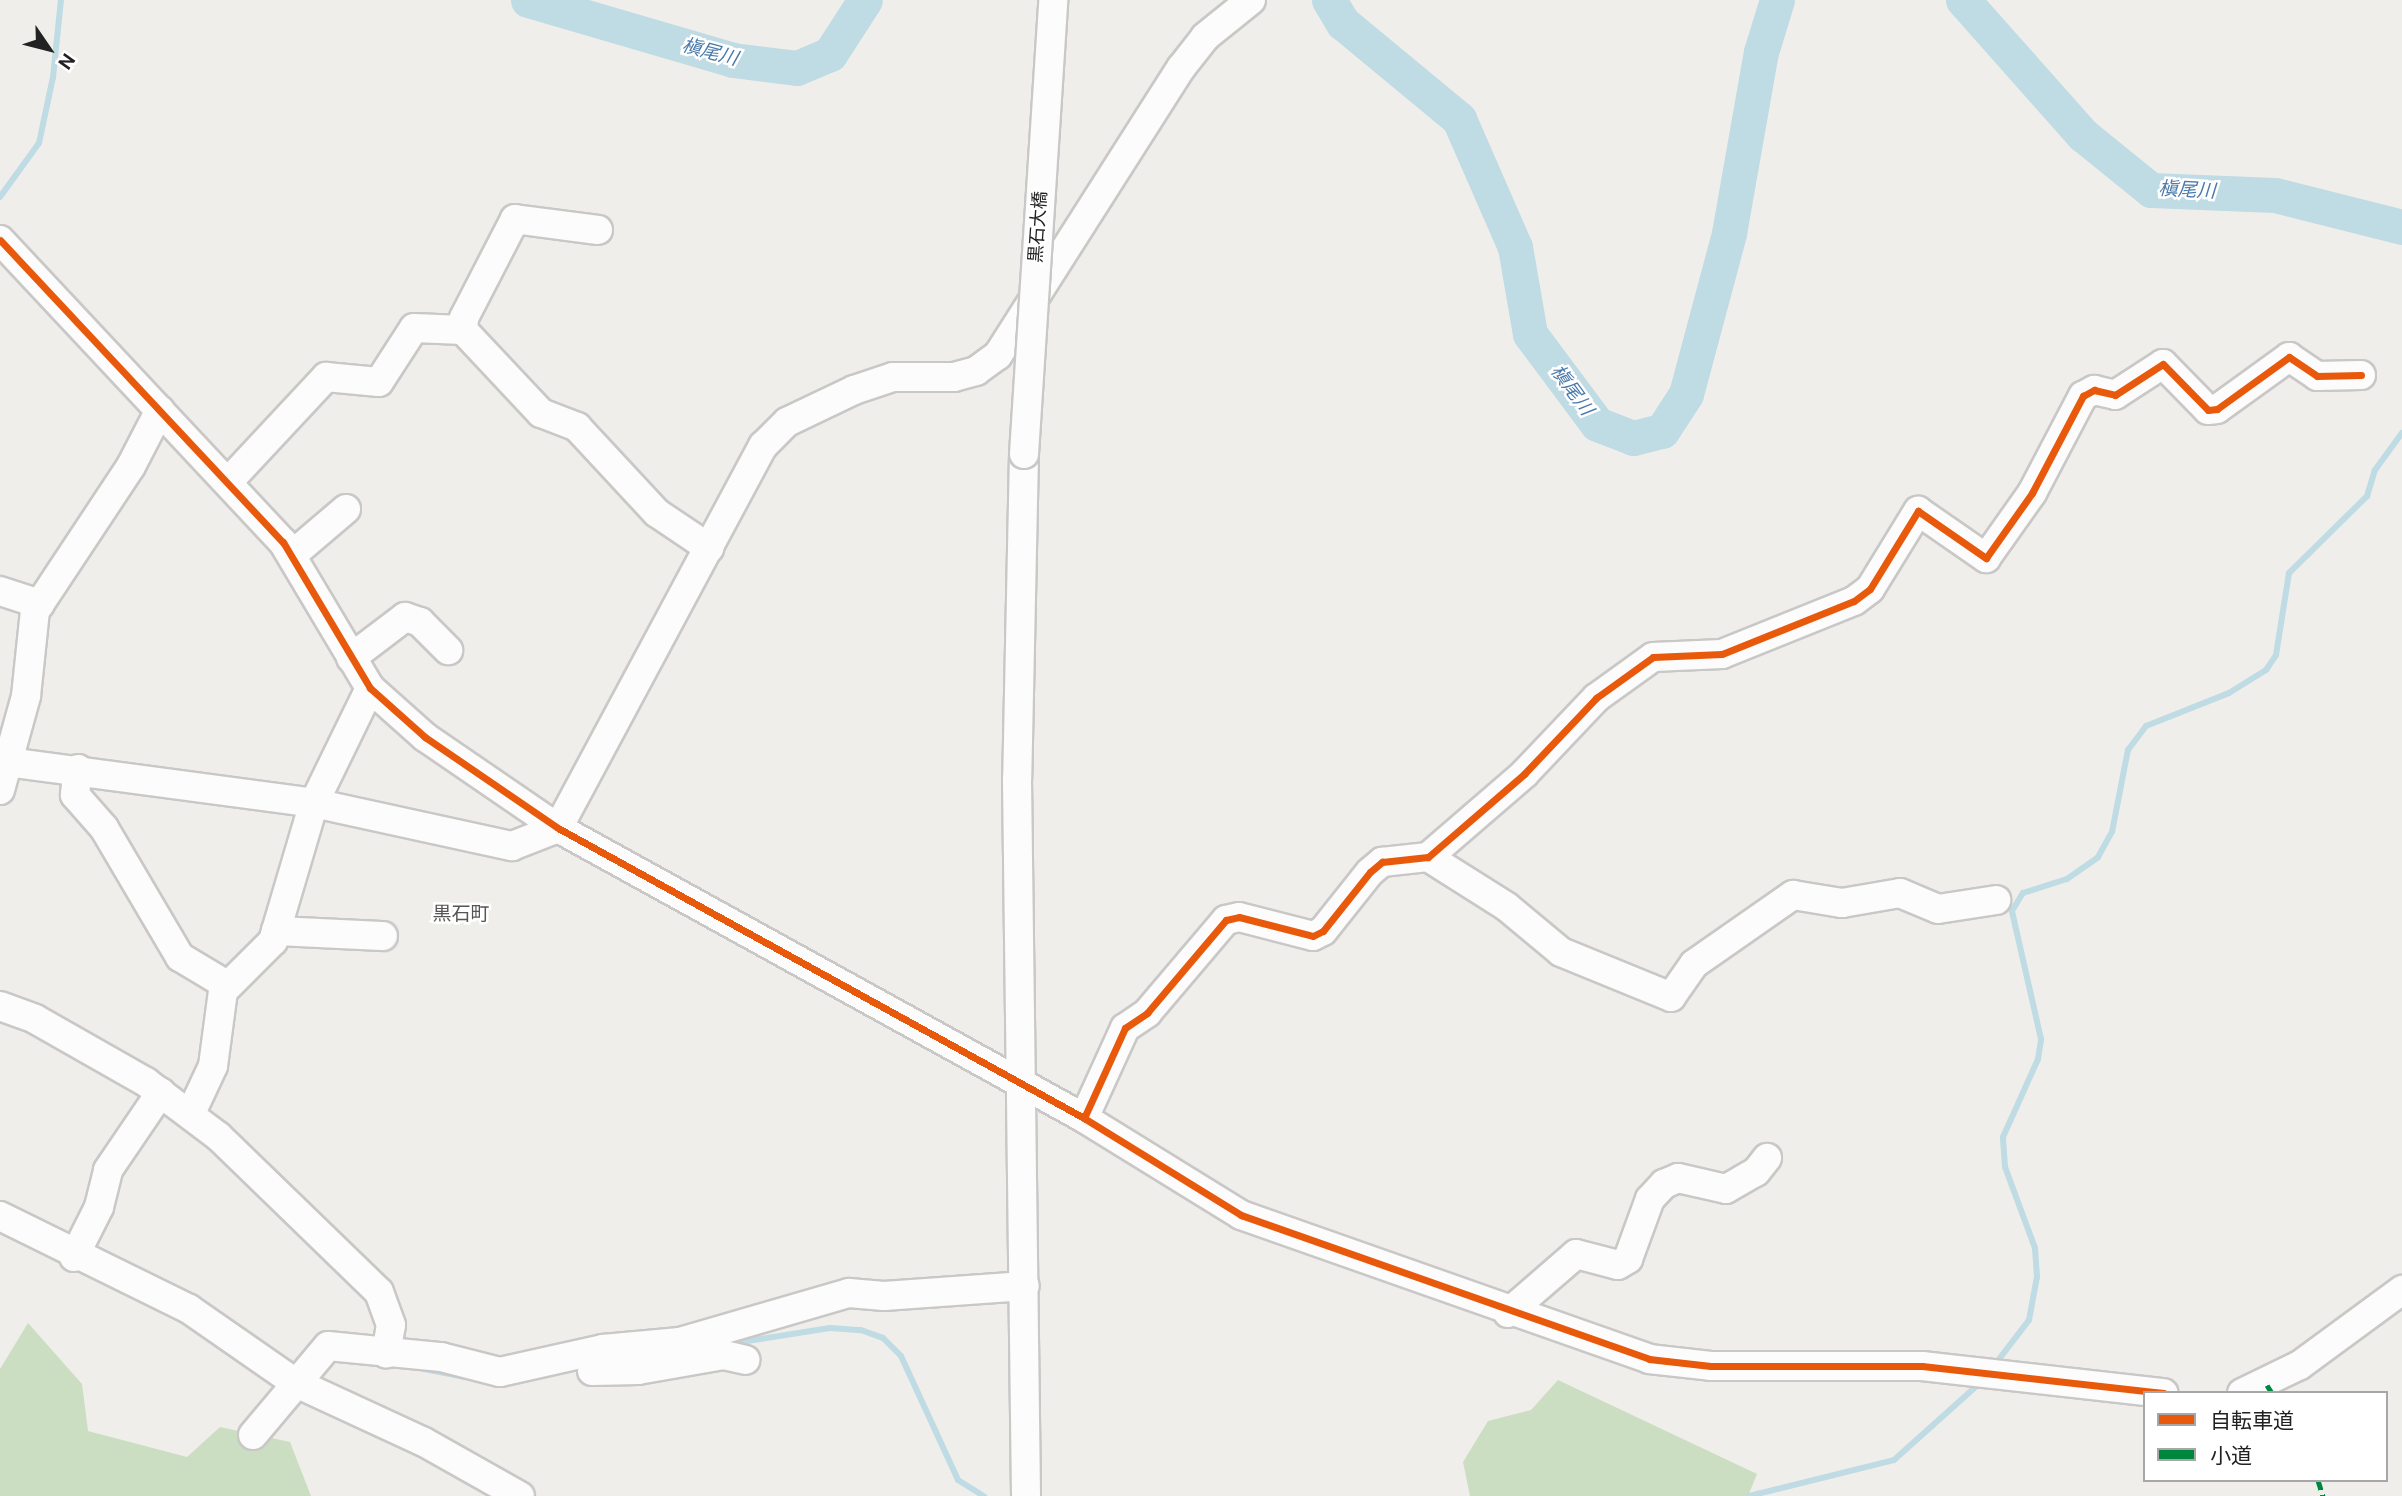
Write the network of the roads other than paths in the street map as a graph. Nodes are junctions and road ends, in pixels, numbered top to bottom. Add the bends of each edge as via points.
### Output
1 (1053, 0) edge
2 (1251, 0) edge
3 (598, 230) dead end
4 (0, 240) edge
5 (463, 330) junction
6 (2361, 375) dead end
7 (160, 410) junction
8 (228, 482) junction
9 (346, 509) dead end
10 (709, 548) junction
11 (292, 555) junction
12 (0, 591) edge
13 (40, 604) junction
14 (448, 650) dead end
15 (351, 658) junction
16 (370, 688) junction
17 (4, 761) edge
18 (78, 769) junction
19 (0, 790) edge
20 (314, 803) junction
21 (558, 828) junction
22 (1428, 858) junction
23 (1996, 900) dead end
24 (276, 931) junction
25 (383, 936) dead end
26 (227, 985) junction
27 (0, 1006) edge
28 (1024, 1086) junction
29 (161, 1092) junction
30 (191, 1113) junction
31 (1084, 1118) junction
32 (1767, 1158) dead end
33 (0, 1216) edge
34 (74, 1256) junction
35 (1025, 1286) junction
36 (2402, 1290) edge
37 (1508, 1313) junction
38 (386, 1354) junction
39 (624, 1358) junction
40 (745, 1360) dead end
41 (593, 1371) dead end
42 (294, 1382) junction
43 (2146, 1391) edge
44 (2246, 1391) edge
45 (253, 1435) dead end
46 (520, 1496) edge
47 (1026, 1496) edge

1 - 28 street, 黒石大橋, bridge via 1024,454 1017,779
2 - 10 street via 1205,37 1181,68 998,355 976,370 954,377 893,377 788,422 763,446
3 - 5 street via 515,219 464,318
4 - 7 street
5 - 8 street via 414,327 379,382 326,377
5 - 10 street via 541,413 577,426 657,513
6 - 22 street via 2317,376 2289,357 2217,409 2208,410 2163,364 2154,365 2115,395 2094,390 2083,396 2032,493 1986,558 1918,511 1870,589 1854,601 1722,654 1653,657 1596,698 1524,774
7 - 8 street
7 - 13 street via 131,466
8 - 11 street
9 - 11 street
10 - 21 street
11 - 15 street
12 - 13 street
13 - 17 street via 26,696
14 - 15 street via 420,622 405,617
15 - 16 street
16 - 20 street
16 - 21 street via 425,737
17 - 18 street
17 - 19 street
18 - 20 street
18 - 26 street via 75,795 104,828 180,957
20 - 21 street via 512,846
20 - 24 street
21 - 28 street
22 - 23 street via 1507,907 1561,953 1671,998 1694,964 1793,895 1842,903 1900,893 1938,909
22 - 31 street via 1382,862 1313,936 1239,917 1226,920 1147,1013 1125,1028
24 - 25 street
24 - 26 street via 261,959
26 - 30 street via 212,1066
27 - 29 street via 35,1019
28 - 31 street
28 - 35 street, 黒石大橋
29 - 30 street
29 - 34 street via 108,1170 99,1207
30 - 38 street via 379,1292 391,1325
31 - 37 street via 1241,1215
32 - 37 street via 1756,1172 1726,1189 1678,1178 1664,1184 1650,1199 1628,1259 1618,1265 1576,1254
33 - 34 street
34 - 42 street via 189,1309
35 - 39 street via 884,1296 849,1293
35 - 47 street, 黒石大橋
36 - 44 street via 2300,1365
37 - 43 street via 1678,1365 1922,1366
38 - 39 street via 441,1357 500,1371
38 - 42 street via 328,1346
39 - 40 street via 724,1355
39 - 41 street
42 - 45 street
42 - 46 street via 424,1442

